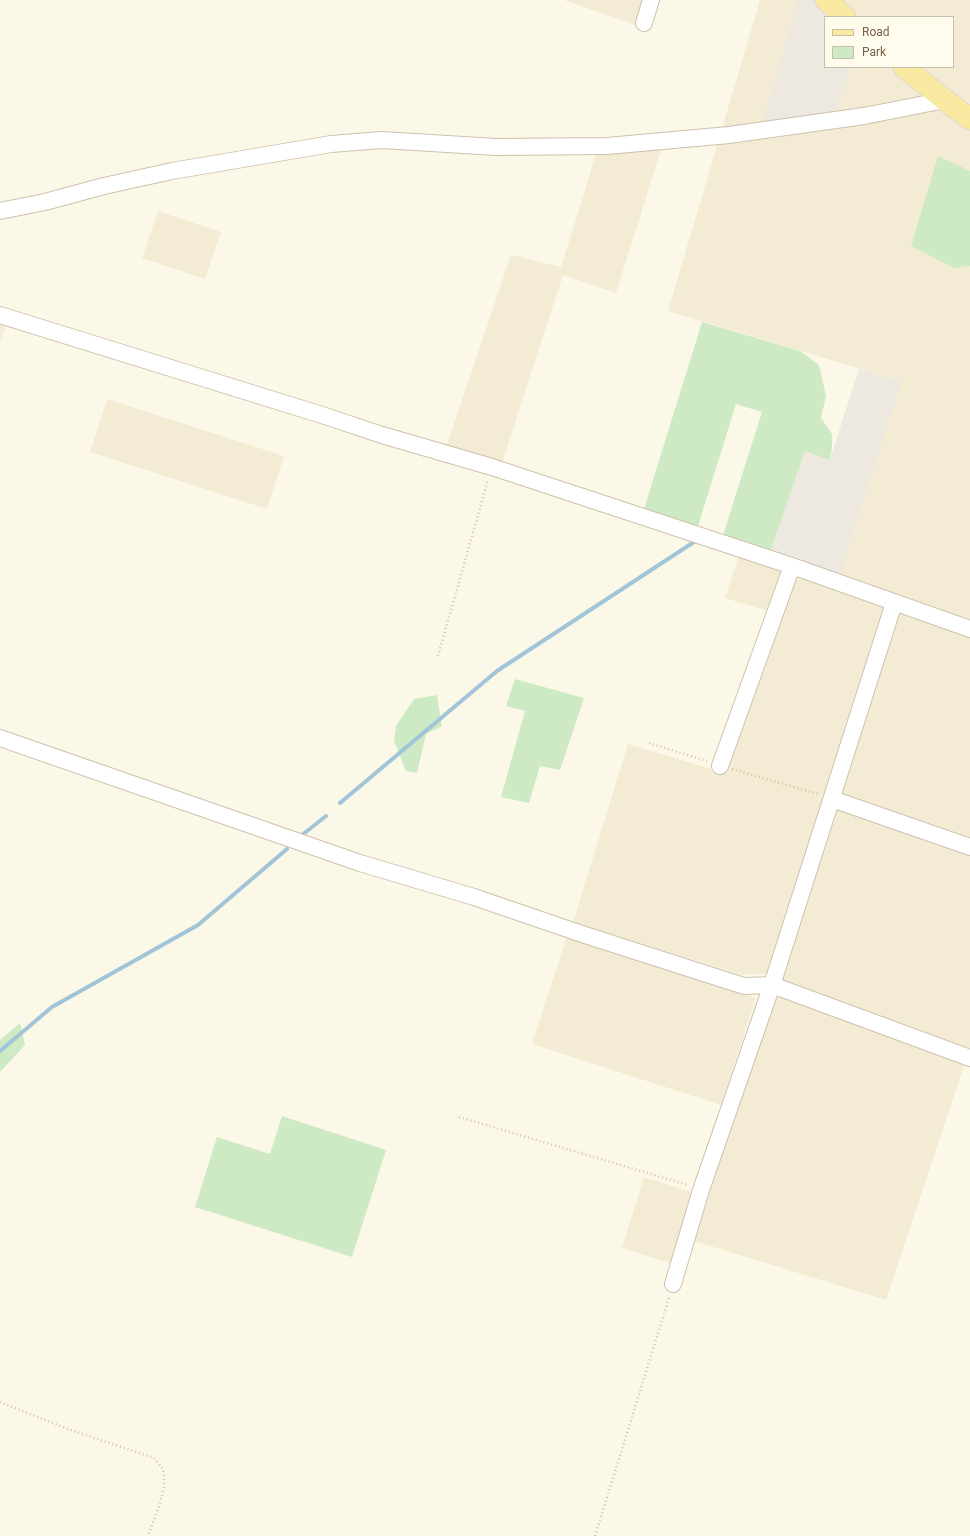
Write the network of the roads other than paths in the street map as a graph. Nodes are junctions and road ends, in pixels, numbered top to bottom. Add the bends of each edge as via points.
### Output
1 (652, 0) edge
2 (826, 0) edge
3 (844, 16) edge
4 (644, 23) dead end
5 (905, 68) edge
6 (944, 100) junction
7 (970, 119) edge
8 (0, 211) edge
9 (0, 315) edge
10 (792, 566) junction
11 (894, 603) junction
12 (970, 629) edge
13 (0, 738) edge
14 (720, 766) road end
15 (832, 799) junction
16 (970, 847) edge
17 (772, 985) junction
18 (970, 1058) edge
19 (674, 1284) road end

1 - 4 street
2 - 3 main road
5 - 6 main road
6 - 7 main road
6 - 8 street via 864,116 688,140 571,147 496,147 382,140 332,144 172,171
9 - 10 street via 492,467
10 - 11 street
10 - 14 street
11 - 12 street
11 - 15 street
13 - 17 street via 360,863 474,896 744,986
15 - 16 street
15 - 17 street
17 - 18 street
17 - 19 street via 702,1190

